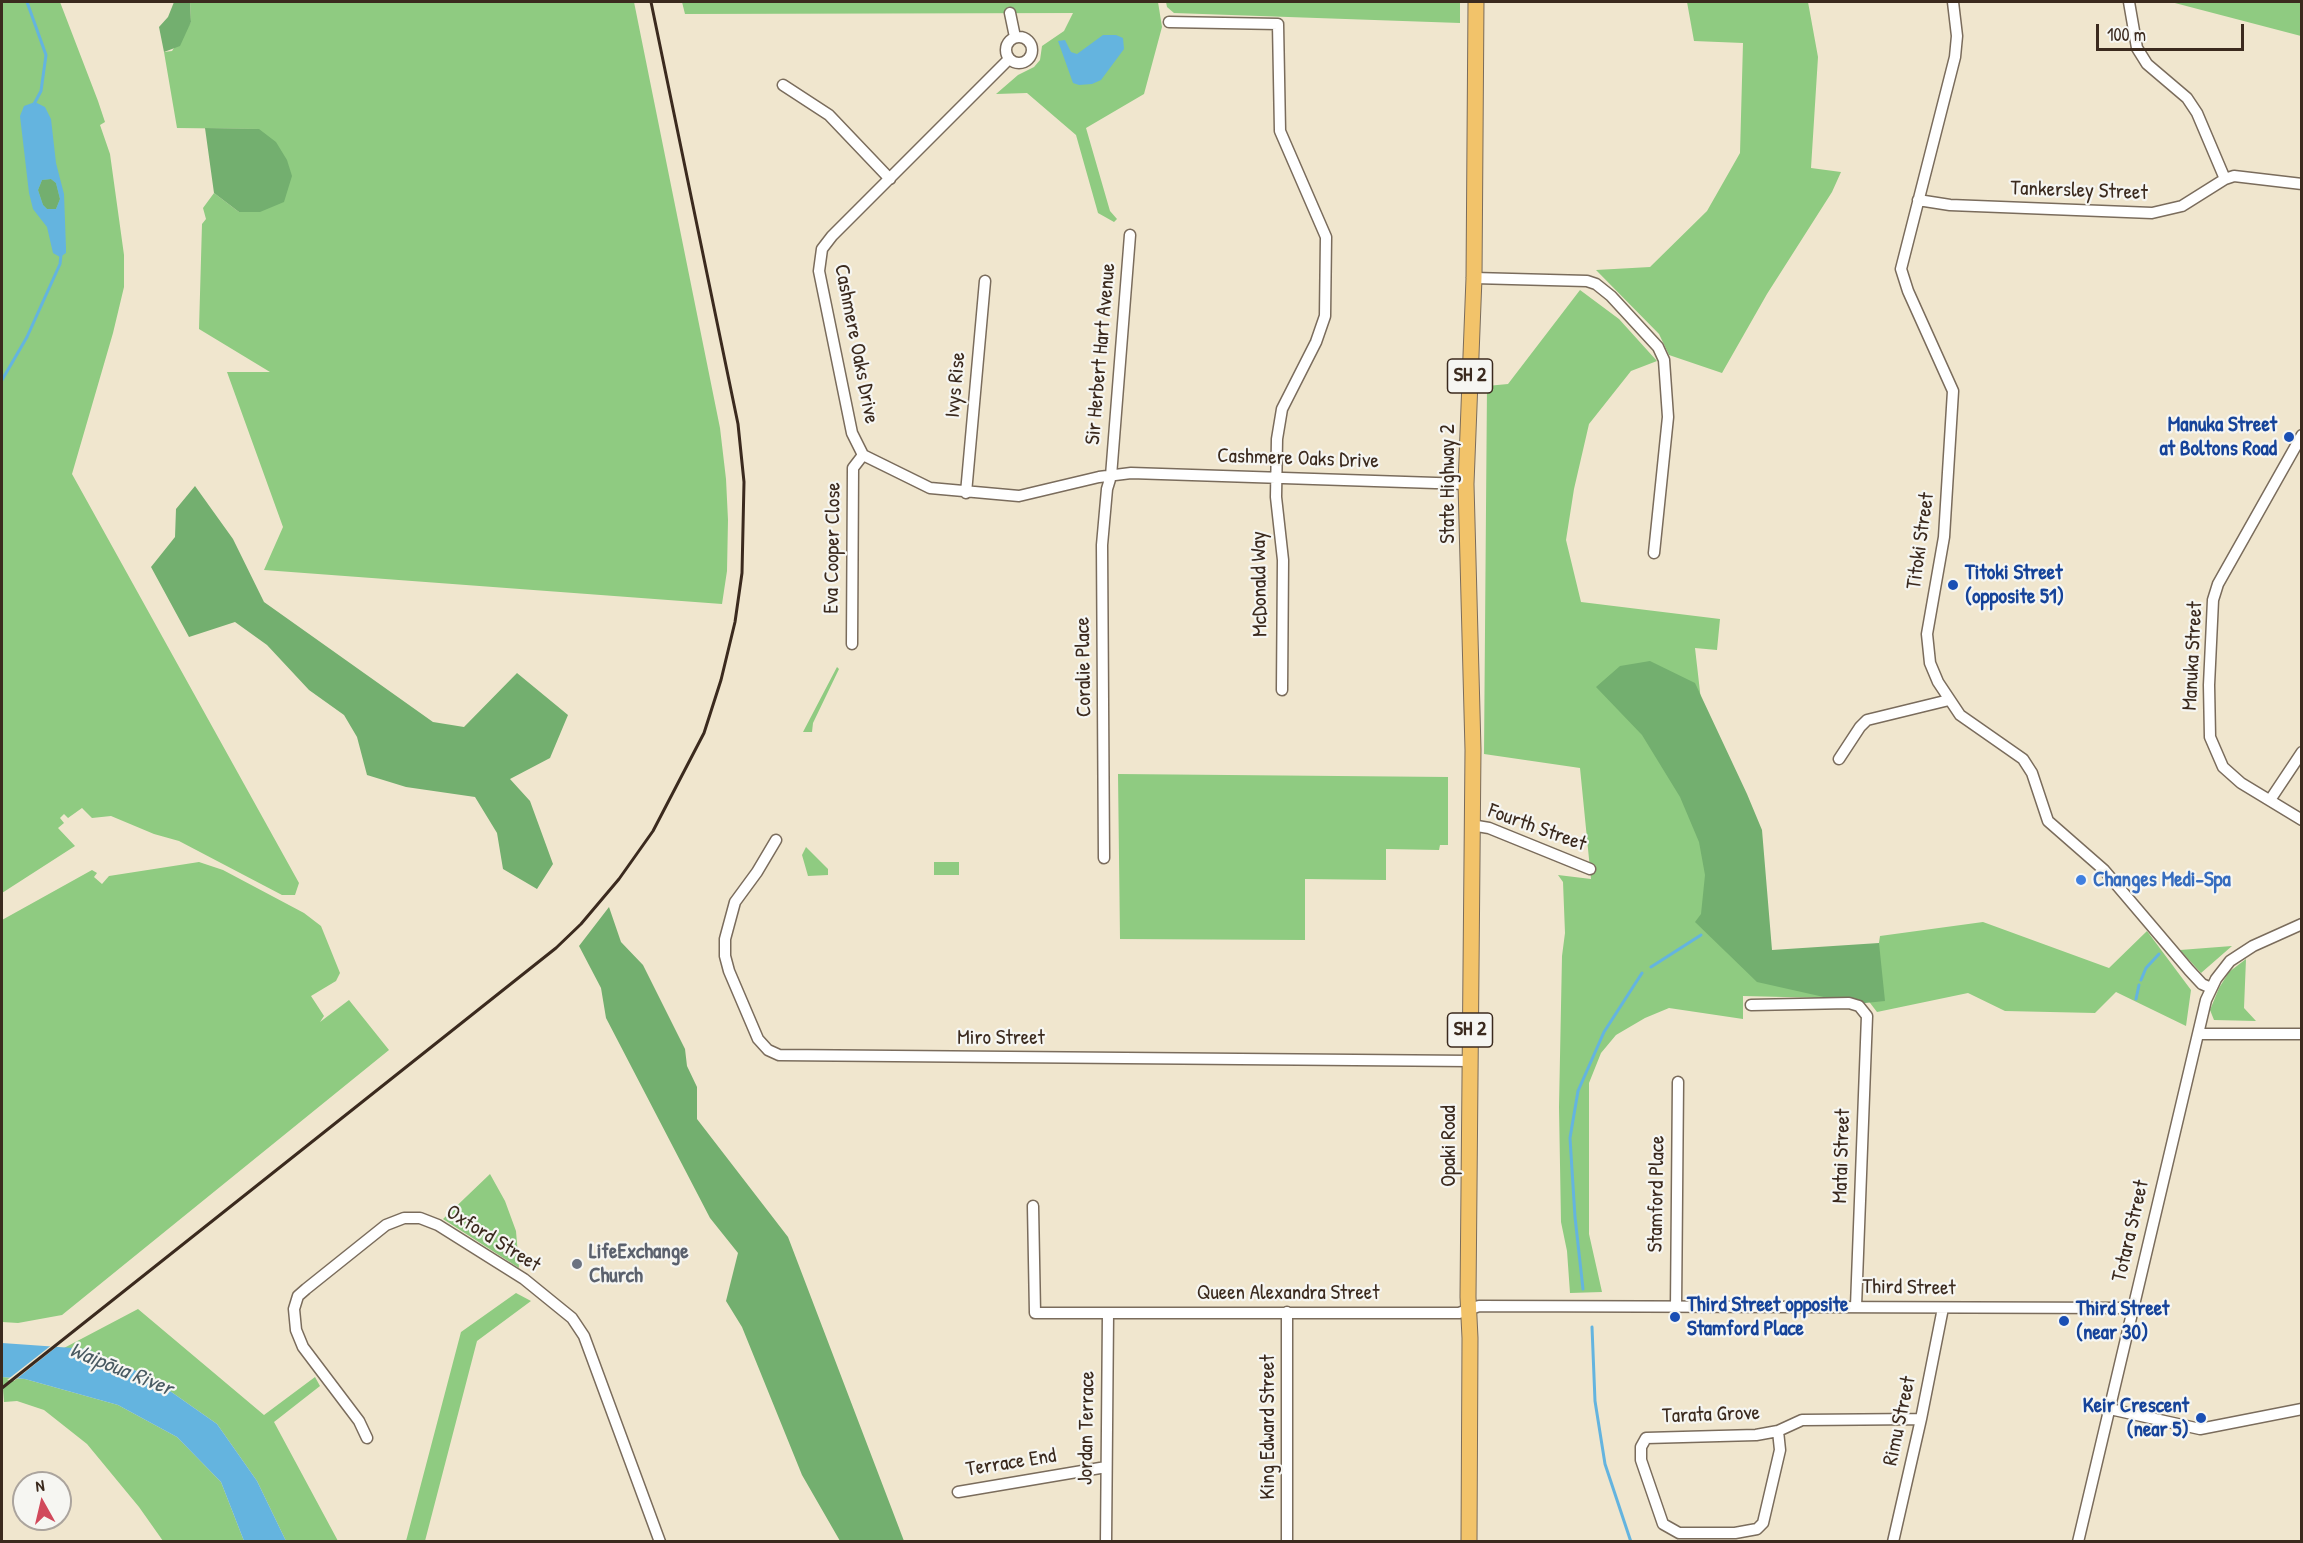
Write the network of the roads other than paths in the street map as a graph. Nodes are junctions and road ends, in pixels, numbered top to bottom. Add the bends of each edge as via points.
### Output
1 (1476, 2) edge
2 (1953, 2) edge
3 (2129, 2) edge
4 (1010, 13) dead end
5 (1169, 22) dead end
6 (1015, 37) junction
7 (1009, 59) junction
8 (783, 86) dead end
9 (2225, 178) junction
10 (890, 179) junction
11 (2301, 184) edge
12 (1918, 200) junction
13 (1130, 235) dead end
14 (1474, 278) junction
15 (985, 281) dead end
16 (2301, 435) edge
17 (863, 455) junction
18 (1112, 476) junction
19 (1275, 477) junction
20 (1466, 484) junction
21 (966, 493) junction
22 (1654, 552) dead end
23 (852, 644) dead end
24 (1282, 690) dead end
25 (1949, 700) junction
26 (1473, 750) joint
27 (2301, 752) edge
28 (1839, 759) dead end
29 (2270, 800) junction
30 (2301, 820) edge
31 (1471, 825) junction
32 (776, 840) dead end
33 (1104, 858) dead end
34 (1590, 869) dead end
35 (2301, 924) edge
36 (2211, 988) junction
37 (1751, 1005) dead end
38 (2198, 1034) junction
39 (2301, 1034) edge
40 (1470, 1061) junction
41 (1678, 1082) dead end
42 (1033, 1206) dead end
43 (1856, 1306) junction
44 (1676, 1308) junction
45 (1943, 1308) junction
46 (2133, 1308) junction
47 (1469, 1310) junction
48 (1287, 1312) junction
49 (1108, 1314) junction
50 (2110, 1409) junction
51 (2301, 1409) edge
52 (1922, 1419) junction
53 (1778, 1431) junction
54 (367, 1438) dead end
55 (1106, 1467) junction
56 (958, 1492) dead end
57 (660, 1542) edge
58 (1106, 1542) edge
59 (1287, 1542) edge
60 (1469, 1542) edge
61 (1893, 1542) edge
62 (2078, 1542) edge

1 - 14 highway, State Highway 2 / SH 2
2 - 12 street, Titoki Street via 1958,36 1955,57
3 - 9 street via 2137,48 2147,64 2187,98
4 - 6 street, Cashmere Oaks Drive
5 - 19 street, McDonald Way via 1278,24 1280,131 1326,237 1327,285 1321,329 1282,409
6 - 7 street, Cashmere Oaks Drive via 1006,47
6 - 7 street, Cashmere Oaks Drive via 1028,40 1032,52 1025,62
7 - 10 street, Cashmere Oaks Drive
8 - 10 street via 829,116
9 - 11 street
9 - 12 street, Tankersley Street via 2182,206 2152,213 1950,205
10 - 17 street, Cashmere Oaks Drive via 832,236 819,260 852,433
12 - 25 street, Titoki Street via 1901,269 1953,391 1944,537 1927,634 1930,663
13 - 18 street, Sir Herbert Hart Avenue
14 - 20 highway, State Highway 2 / SH 2
14 - 22 street via 1596,284 1658,348 1664,360 1668,417
15 - 21 street, Ivys Rise
16 - 29 street, Manuka Street via 2227,566 2213,600 2209,726 2213,749 2231,775
17 - 21 street, Cashmere Oaks Drive via 930,488
17 - 23 street, Eva Cooper Close via 854,468
18 - 19 street, Cashmere Oaks Drive via 1131,473
18 - 21 street, Cashmere Oaks Drive via 1031,495
18 - 33 street, Coralie Place via 1107,489 1102,545
19 - 20 street, Cashmere Oaks Drive
19 - 24 street, McDonald Way via 1283,560
20 - 26 highway, State Highway 2 / SH 2
25 - 28 street via 1868,720
25 - 36 street, Titoki Street via 1976,729 2023,759 2032,773 2048,821 2104,870 2189,970
26 - 31 highway, Opaki Road / SH 2
27 - 29 street
29 - 30 street, Manuka Street
31 - 34 street, Fourth Street via 1489,828
31 - 40 highway, Opaki Road / SH 2
32 - 40 street, Miro Street via 735,902 725,956 758,1039 778,1055
35 - 36 street via 2240,954
36 - 38 street
37 - 43 street, Matai Street via 1849,1003 1863,1009 1867,1020
38 - 39 street
38 - 46 street, Totara Street
40 - 47 highway, Opaki Road / SH 2
41 - 44 street, Stamford Place
42 - 49 street, Queen Alexandra Street via 1035,1313
43 - 44 street, Third Street
43 - 45 street, Third Street
44 - 47 street, Third Street via 1479,1306
45 - 46 street, Third Street
45 - 52 street, Rimu Street
46 - 50 street, Totara Street
47 - 48 street, Queen Alexandra Street
47 - 60 highway, Opaki Road / SH 2
48 - 49 street, Queen Alexandra Street
48 - 59 street, King Edward Street
49 - 55 street, Jordan Terrace
50 - 51 street via 2200,1430
50 - 62 street, Totara Street
52 - 53 street, Tarata Grove via 1802,1420
52 - 61 street, Rimu Street
53 - 53 street, Tarata Grove via 1780,1450 1763,1523 1758,1529 1679,1533 1663,1524 1641,1460 1646,1438 1756,1436
54 - 57 street, Oxford Street via 359,1421 303,1347 294,1309 298,1296 386,1225 404,1218 420,1218 438,1225 524,1280 572,1318 584,1336
55 - 56 street, Terrace End
55 - 58 street, Jordan Terrace

